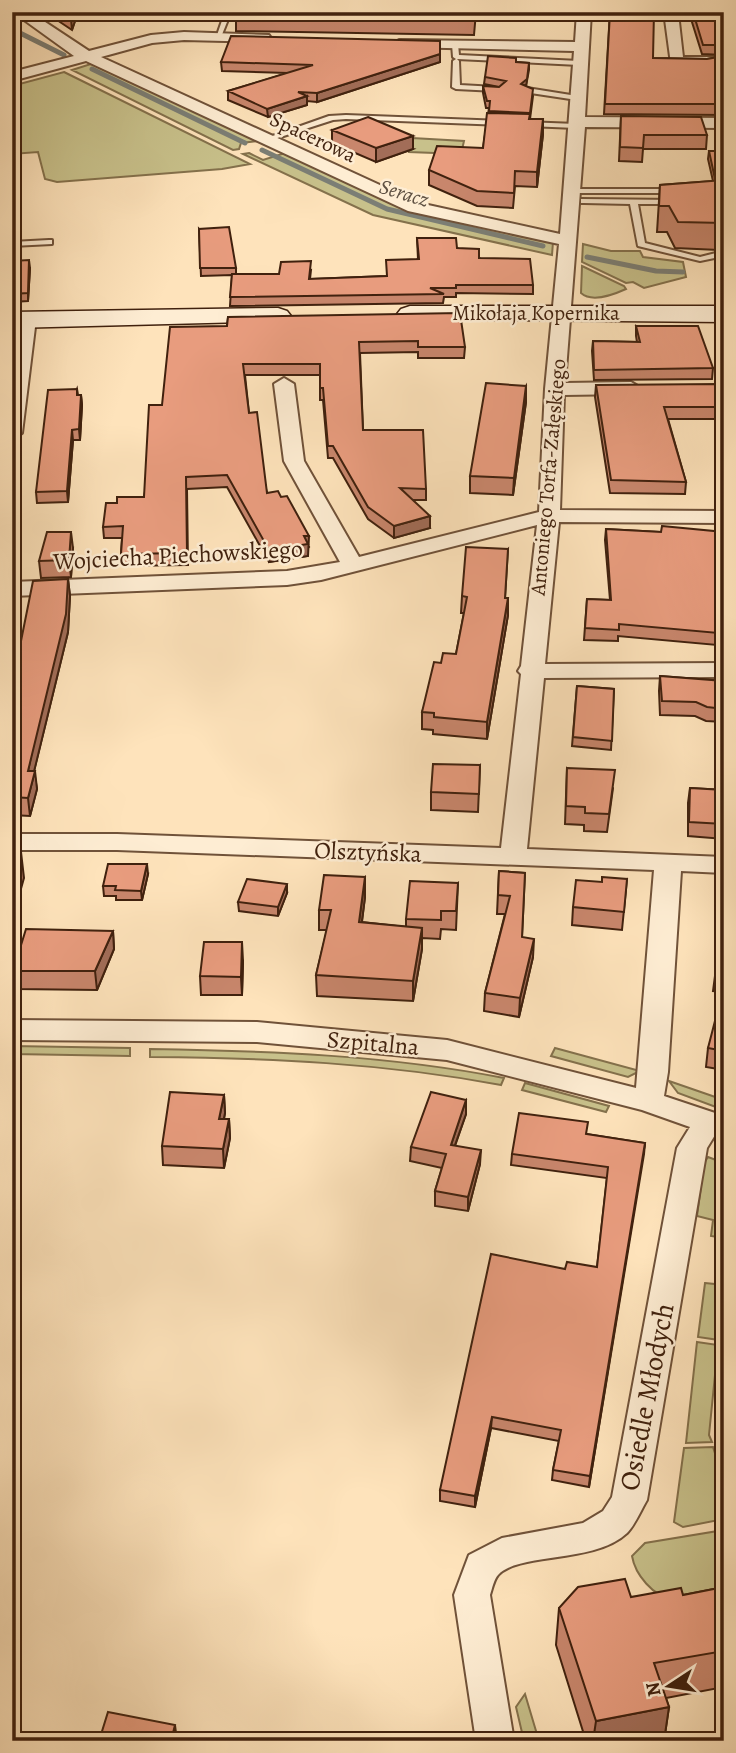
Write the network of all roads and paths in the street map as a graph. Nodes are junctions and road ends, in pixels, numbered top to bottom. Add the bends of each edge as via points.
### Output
1 (20, 12) edge
2 (228, 12) edge
3 (584, 12) edge
4 (664, 12) edge
5 (684, 12) edge
6 (671, 13) edge
7 (218, 37) junction
8 (274, 38) edge
9 (385, 42) edge
10 (455, 54) junction
11 (580, 55) junction
12 (89, 56) junction
13 (724, 61) edge
14 (12, 78) edge
15 (499, 89) edge
16 (527, 90) edge
17 (577, 98) junction
18 (724, 123) edge
19 (577, 124) junction
20 (268, 139) junction
21 (681, 191) edge
22 (578, 196) junction
23 (634, 202) junction
24 (684, 202) edge
25 (49, 242) dead end
26 (569, 242) junction
27 (12, 244) edge
28 (724, 253) edge
29 (562, 312) junction
30 (724, 314) edge
31 (381, 315) edge
32 (298, 316) edge
33 (20, 320) edge
34 (284, 384) dead end
35 (646, 388) edge
36 (555, 389) junction
37 (12, 433) edge
38 (549, 516) junction
39 (724, 517) edge
40 (353, 565) junction
41 (12, 589) edge
42 (724, 670) edge
43 (530, 671) junction
44 (12, 842) edge
45 (513, 857) junction
46 (668, 863) junction
47 (724, 865) edge
48 (12, 1030) edge
49 (648, 1101) junction
50 (716, 1124) edge
51 (495, 1741) edge

1 - 12 street, Spacerowa
2 - 7 lane
3 - 11 street, Antoniego Torfa-Załęskiego
4 - 6 street
5 - 6 street
6 - 13 street via 676,61
7 - 8 street
7 - 12 street via 151,39
9 - 10 street
10 - 11 street
10 - 11 lane via 523,61
10 - 15 lane via 456,87
11 - 17 street, Antoniego Torfa-Załęskiego
12 - 14 street
12 - 20 street, Spacerowa
16 - 17 lane
17 - 19 street, Antoniego Torfa-Załęskiego
18 - 19 street
19 - 20 lane via 346,117
19 - 22 street, Antoniego Torfa-Załęskiego
20 - 26 street, Spacerowa via 414,207
21 - 22 lane
22 - 23 lane
22 - 26 street, Antoniego Torfa-Załęskiego
23 - 24 lane
23 - 28 lane via 641,244 700,259
25 - 27 lane
26 - 29 street, Antoniego Torfa-Załęskiego
29 - 30 street, Mikołaja Kopernika
29 - 31 street, Mikołaja Kopernika
29 - 36 street, Antoniego Torfa-Załęskiego
32 - 33 street
33 - 37 street
34 - 40 street via 294,461
35 - 36 street
36 - 38 street, Antoniego Torfa-Załęskiego
38 - 39 street, Wojciecha Piechowskiego
38 - 40 street, Wojciecha Piechowskiego
38 - 43 street, Antoniego Torfa-Załęskiego
40 - 41 street, Wojciecha Piechowskiego via 287,578
42 - 43 street
43 - 45 street, Antoniego Torfa-Załęskiego
44 - 45 street, Olsztyńska
45 - 46 street, Olsztyńska
46 - 47 street, Olsztyńska
46 - 49 street via 654,1072
48 - 49 street, Szpitalna via 257,1032 447,1050
49 - 50 street, Szpitalna
50 - 51 street, Osiedle Młodych via 692,1149 629,1500 615,1522 591,1538 502,1553 482,1566 471,1595

